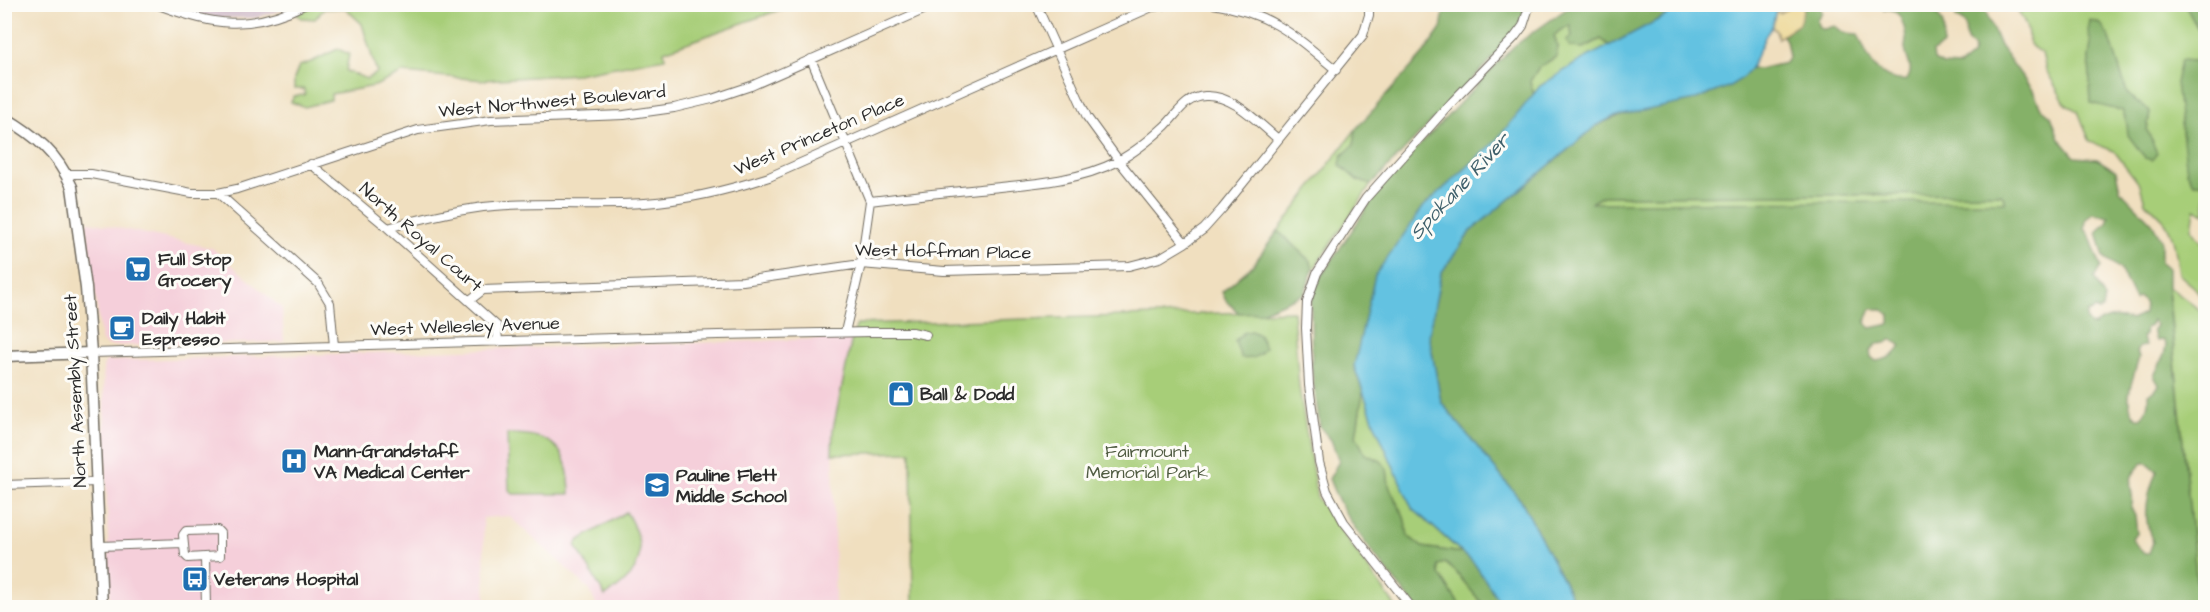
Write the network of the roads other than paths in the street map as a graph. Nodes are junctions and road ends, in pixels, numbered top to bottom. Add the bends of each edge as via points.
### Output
1 (156, 4) edge
2 (306, 4) edge
3 (453, 4) edge
4 (506, 4) edge
5 (937, 4) edge
6 (1036, 4) edge
7 (1172, 4) edge
8 (1213, 4) edge
9 (1369, 4) edge
10 (1530, 4) edge
11 (1057, 50) junction
12 (811, 59) junction
13 (1336, 70) junction
14 (4, 117) edge
15 (1278, 139) junction
16 (847, 141) junction
17 (1119, 160) junction
18 (311, 164) junction
19 (66, 174) junction
20 (218, 193) junction
21 (870, 201) junction
22 (388, 228) junction
23 (1185, 243) junction
24 (861, 264) junction
25 (470, 300) junction
26 (845, 333) junction
27 (926, 335) dead end
28 (498, 342) junction
29 (334, 346) junction
30 (91, 353) junction
31 (4, 356) edge
32 (97, 482) junction
33 (4, 484) edge
34 (183, 543) junction
35 (100, 546) junction
36 (205, 558) junction
37 (102, 608) edge
38 (206, 608) edge
39 (1412, 608) edge

1 - 2 street via 207,21 239,24 266,21
3 - 4 street
5 - 12 street, West Northwest Boulevard
6 - 11 street
7 - 11 street, West Princeton Place via 1152,8
8 - 13 street via 1273,21
9 - 13 street via 1363,35
10 - 39 street via 1523,26 1514,38 1366,198 1317,273 1307,302 1309,385 1326,491 1344,522
11 - 16 street, West Princeton Place
11 - 17 street via 1087,117
12 - 16 street
12 - 18 street, West Northwest Boulevard via 751,86 674,108 624,115 491,120 418,130
13 - 15 street, West Hoffman Place
14 - 19 main road via 46,146
15 - 17 street via 1230,101 1204,96 1181,106 1168,123
15 - 23 street, West Hoffman Place via 1222,210
16 - 21 street
16 - 22 street, West Princeton Place via 769,177 708,194 644,203 495,206 439,214
17 - 21 street via 1077,177
17 - 23 street
18 - 20 street, West Northwest Boulevard
18 - 22 street, North Royal Court
19 - 20 street, West Northwest Boulevard via 91,174 192,193
19 - 30 main road, North Assembly Street via 72,187
20 - 29 street via 318,283 330,303
21 - 24 street
22 - 25 street, North Royal Court
23 - 24 street, West Hoffman Place via 1160,258 1129,266 944,271
24 - 25 street, West Hoffman Place via 732,282 483,290
24 - 26 street
25 - 28 street, North Royal Court via 497,326
26 - 27 street, West Wellesley Avenue
26 - 28 street, West Wellesley Avenue
28 - 29 street, West Wellesley Avenue
29 - 30 street, West Wellesley Avenue
30 - 31 main road, West Wellesley Avenue
30 - 32 main road, North Assembly Street
32 - 33 street
32 - 35 main road, North Assembly Street
34 - 35 street
34 - 36 street via 188,558
34 - 36 street via 186,531 219,531 220,556
35 - 37 main road, North Assembly Street
36 - 38 street

